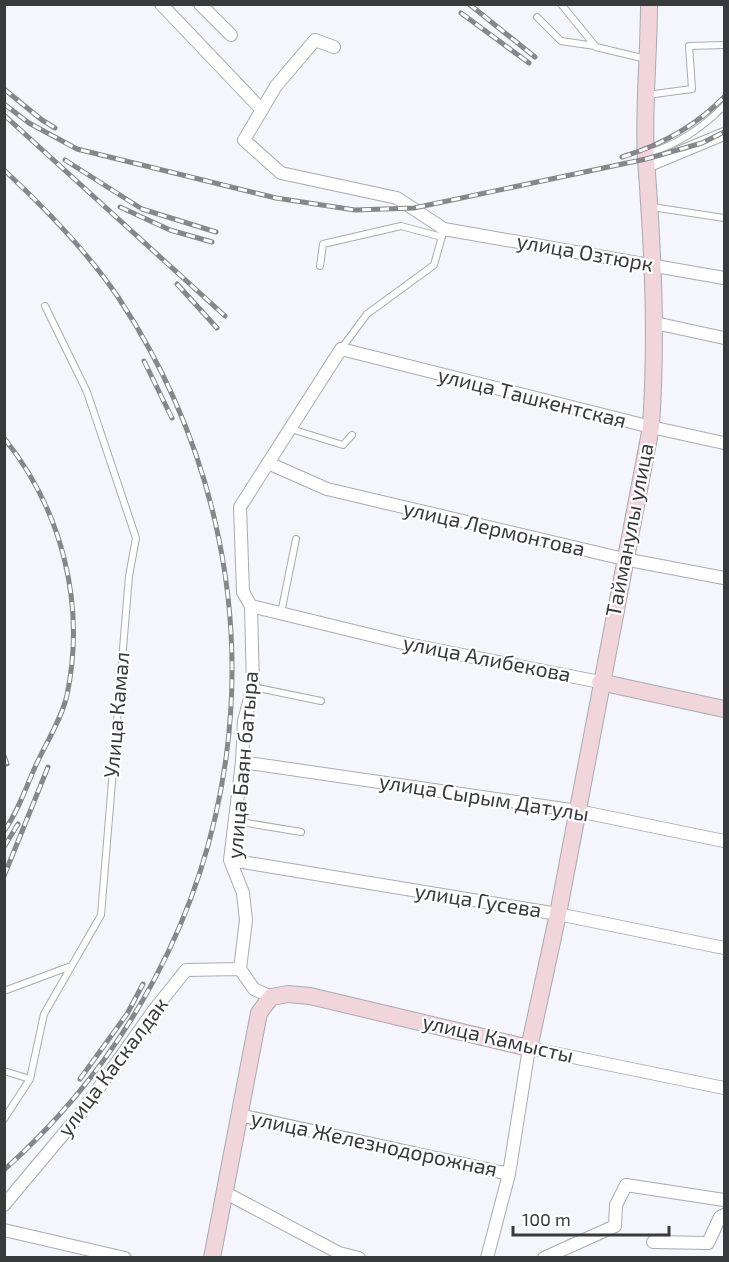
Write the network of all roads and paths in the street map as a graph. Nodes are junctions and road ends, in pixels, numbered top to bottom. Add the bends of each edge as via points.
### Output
1 (161, 4) edge
2 (200, 4) edge
3 (561, 4) edge
4 (649, 4) edge
5 (537, 17) dead end
6 (231, 35) dead end
7 (724, 45) edge
8 (596, 46) junction
9 (334, 47) dead end
10 (649, 60) junction
11 (647, 95) junction
12 (724, 106) edge
13 (262, 110) junction
14 (724, 134) edge
15 (647, 160) junction
16 (651, 207) junction
17 (724, 218) edge
18 (443, 233) junction
19 (655, 265) junction
20 (321, 266) dead end
21 (724, 278) edge
22 (45, 306) dead end
23 (655, 323) junction
24 (724, 338) edge
25 (341, 350) junction
26 (651, 427) junction
27 (290, 428) junction
28 (352, 435) dead end
29 (724, 443) edge
30 (268, 463) junction
31 (296, 539) dead end
32 (624, 559) junction
33 (724, 578) edge
34 (251, 606) junction
35 (281, 613) junction
36 (600, 682) junction
37 (253, 687) junction
38 (321, 701) dead end
39 (724, 710) edge
40 (242, 762) junction
41 (578, 812) junction
42 (235, 822) junction
43 (301, 832) dead end
44 (724, 841) edge
45 (230, 860) junction
46 (558, 914) junction
47 (724, 948) edge
48 (72, 966) junction
49 (240, 969) junction
50 (4, 991) edge
51 (271, 997) junction
52 (529, 1048) junction
53 (4, 1071) edge
54 (30, 1079) junction
55 (724, 1088) edge
56 (239, 1115) junction
57 (4, 1119) edge
58 (508, 1174) junction
59 (224, 1192) junction
60 (724, 1200) edge
61 (4, 1205) edge
62 (724, 1215) edge
63 (4, 1230) edge
64 (653, 1242) dead end
65 (341, 1255) edge
66 (125, 1257) edge
67 (212, 1257) edge
68 (359, 1257) edge
69 (487, 1257) edge
70 (544, 1257) edge

1 - 13 street
2 - 6 street
3 - 8 lane
4 - 10 street, Тайманулы улица
5 - 8 lane via 561,41
7 - 11 lane via 689,46 692,89
8 - 10 lane
9 - 13 street via 315,40 276,86
10 - 11 street, Тайманулы улица
11 - 15 street, Тайманулы улица
12 - 15 lane via 703,126
13 - 18 street via 244,140 281,173 397,198
14 - 15 street
15 - 16 street, Тайманулы улица
16 - 17 lane
16 - 19 street, Тайманулы улица
18 - 19 street, улица Озтюрк
18 - 20 lane via 401,226 323,244
18 - 25 lane via 434,265 367,314
19 - 21 street, улица Озтюрк
19 - 23 street, Тайманулы улица
22 - 48 lane, Улица Камал via 87,392 136,537 129,576 101,915
23 - 24 street
23 - 26 street, Тайманулы улица
25 - 26 street, улица Ташкентская
25 - 27 street, улица Баян батыра
26 - 29 street, улица Ташкентская
26 - 32 street, Тайманулы улица
27 - 28 lane via 343,445
27 - 30 street, улица Баян батыра
30 - 32 street, улица Лермонтова via 327,489
30 - 34 street, улица Баян батыра via 240,507 243,592
31 - 35 lane
32 - 33 street, улица Лермонтова
32 - 36 street, Тайманулы улица
34 - 35 street, улица Алибекова
34 - 37 street, улица Баян батыра
35 - 36 street, улица Алибекова via 407,644
36 - 39 street, улица Алибекова
36 - 41 street, Тайманулы улица
37 - 38 lane
37 - 40 street, улица Баян батыра via 244,721
40 - 41 street, улица Сырым Датулы
40 - 42 street, улица Баян батыра
41 - 44 street, улица Сырым Датулы
41 - 46 street, Тайманулы улица
42 - 43 lane
42 - 45 street, улица Баян батыра
45 - 46 street, улица Гусева
45 - 49 street, улица Баян батыра via 243,893 246,920
46 - 47 street, улица Гусева
46 - 52 street, Тайманулы улица
48 - 50 lane
48 - 54 lane, Улица Камал via 44,1014
49 - 51 street via 254,989
49 - 61 street, улица Каскалдак via 186,970 81,1113
51 - 52 street, улица Камысты via 310,996
51 - 56 street via 259,1013
52 - 55 street, улица Камысты
52 - 58 street
53 - 54 lane
54 - 57 lane, Улица Камал
56 - 58 street, улица Железнодорожная
56 - 59 street
58 - 69 street
59 - 65 street
59 - 67 street
60 - 70 street via 626,1185 616,1205 615,1226
62 - 64 street via 708,1243
63 - 66 street
65 - 68 street

